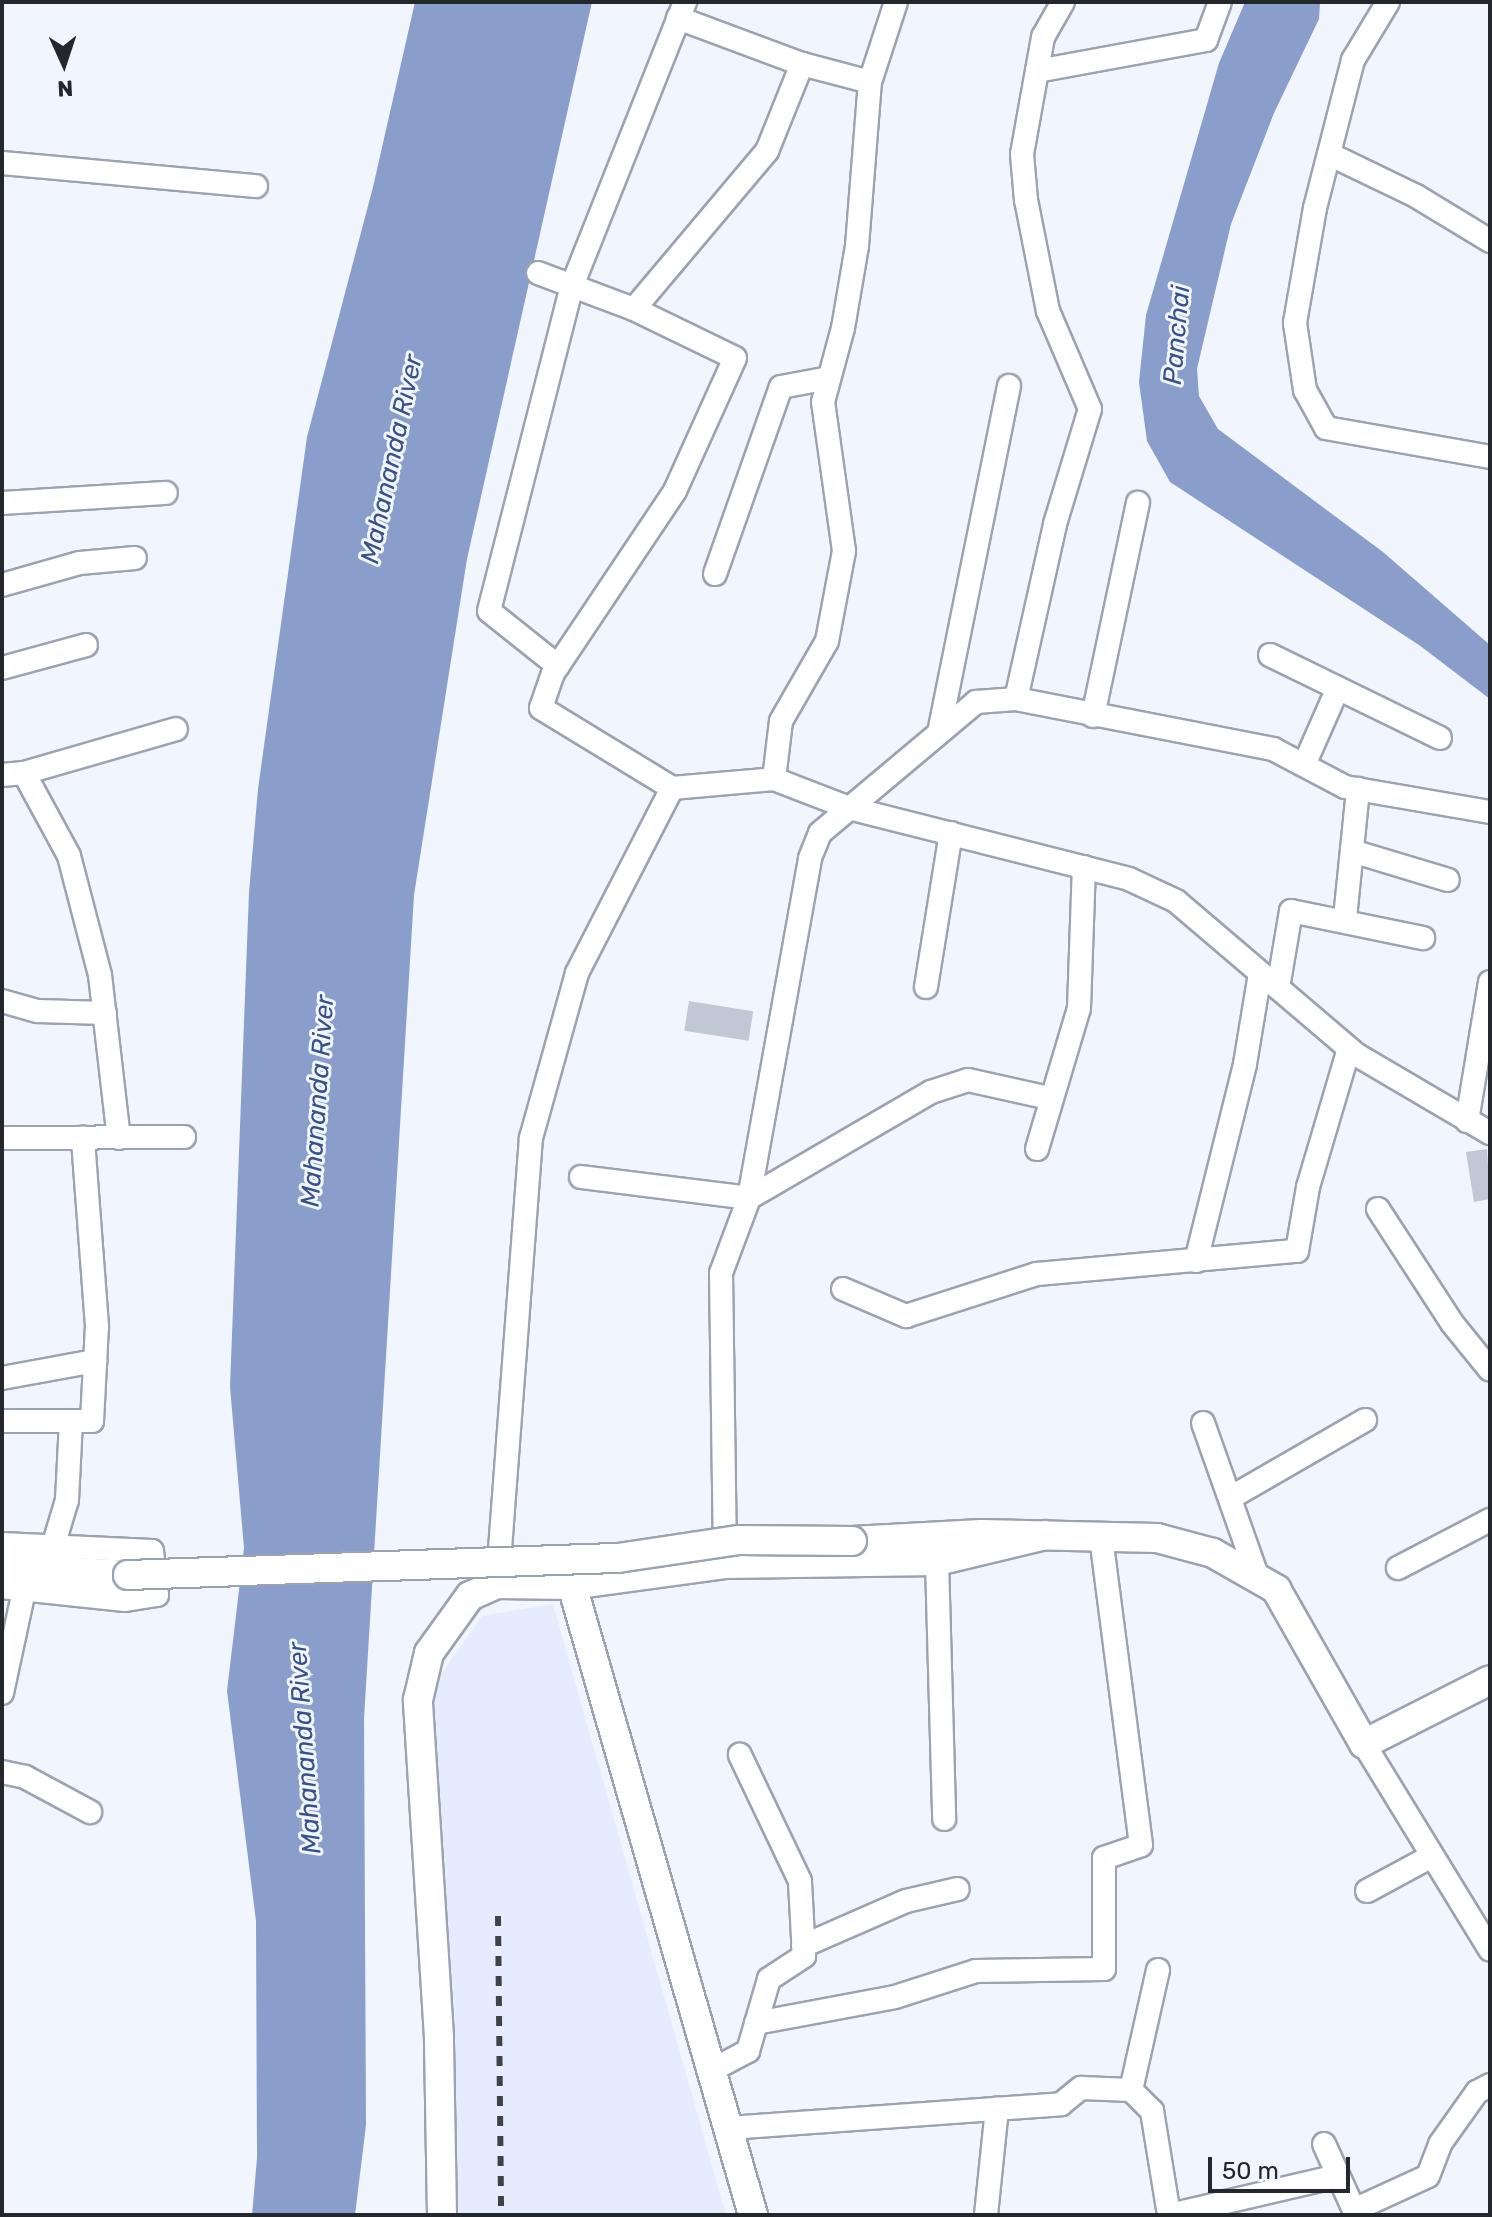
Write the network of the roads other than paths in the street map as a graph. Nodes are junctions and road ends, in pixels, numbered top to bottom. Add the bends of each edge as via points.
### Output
1 (896, 2) edge
2 (1063, 2) edge
3 (1220, 2) edge
4 (1388, 2) edge
5 (681, 10) edge
6 (802, 64) junction
7 (1037, 71) junction
8 (870, 82) junction
9 (1329, 154) junction
10 (2, 163) edge
11 (256, 186) dead end
12 (1490, 241) edge
13 (538, 273) dead end
14 (572, 286) junction
15 (634, 309) junction
16 (829, 378) junction
17 (1009, 386) dead end
18 (1490, 457) edge
19 (166, 493) dead end
20 (2, 503) edge
21 (1138, 503) dead end
22 (135, 558) dead end
23 (715, 574) dead end
24 (2, 585) edge
25 (86, 645) dead end
26 (1270, 655) dead end
27 (558, 666) junction
28 (2, 668) edge
29 (1338, 688) junction
30 (1016, 699) junction
31 (1093, 716) junction
32 (940, 728) junction
33 (176, 729) dead end
34 (1440, 738) dead end
35 (1304, 765) junction
36 (13, 774) edge
37 (774, 779) junction
38 (672, 788) junction
39 (1358, 789) junction
40 (849, 808) junction
41 (1490, 812) edge
42 (951, 833) junction
43 (1352, 851) junction
44 (1084, 867) junction
45 (1448, 880) dead end
46 (1345, 918) junction
47 (1423, 938) dead end
48 (1260, 973) junction
49 (1490, 982) edge
50 (926, 987) dead end
51 (1278, 988) junction
52 (2, 1001) edge
53 (105, 1013) junction
54 (1349, 1049) junction
55 (1049, 1098) junction
56 (1467, 1121) junction
57 (1490, 1133) edge
58 (184, 1137) dead end
59 (2, 1138) edge
60 (83, 1138) junction
61 (119, 1138) junction
62 (1037, 1149) dead end
63 (581, 1177) dead end
64 (749, 1198) junction
65 (1378, 1209) dead end
66 (1196, 1261) junction
67 (843, 1289) dead end
68 (95, 1361) junction
69 (1490, 1370) edge
70 (2, 1378) edge
71 (1365, 1420) dead end
72 (2, 1421) edge
73 (71, 1421) junction
74 (1203, 1423) dead end
75 (1230, 1498) junction
76 (1490, 1520) edge
77 (1045, 1535) junction
78 (1101, 1537) junction
79 (2, 1544) edge
80 (52, 1550) junction
81 (937, 1561) junction
82 (725, 1564) junction
83 (2, 1568) edge
84 (1398, 1568) dead end
85 (1258, 1578) junction
86 (497, 1584) junction
87 (572, 1585) junction
88 (13, 1588) edge
89 (1490, 1680) edge
90 (2, 1693) edge
91 (1364, 1744) junction
92 (740, 1755) dead end
93 (2, 1772) edge
94 (90, 1812) dead end
95 (944, 1819) dead end
96 (1432, 1856) junction
97 (958, 1889) dead end
98 (1367, 1891) dead end
99 (803, 1946) junction
100 (1490, 1950) edge
101 (1158, 1970) dead end
102 (756, 2023) junction
103 (712, 2070) junction
104 (1490, 2085) edge
105 (1131, 2090) junction
106 (997, 2109) junction
107 (729, 2128) junction
108 (1324, 2144) dead end
109 (1338, 2176) junction
110 (442, 2215) edge
111 (753, 2215) edge
112 (986, 2215) edge
113 (1170, 2215) edge

1 - 8 street
2 - 7 street via 1043,37
3 - 7 street via 1206,40 1095,65
4 - 9 street via 1353,60
5 - 6 street
5 - 14 street
6 - 8 street
6 - 15 street via 767,151
7 - 30 street via 1022,154 1026,200 1048,311 1090,409 1051,538
8 - 16 street via 857,246
9 - 12 street via 1416,196
9 - 18 street via 1295,323 1305,390 1326,428
10 - 11 street
13 - 14 street
14 - 15 street
14 - 27 street via 489,611
15 - 27 street via 735,358 675,491
16 - 23 street via 781,387
16 - 37 street via 823,402 844,551 827,641 781,721
17 - 32 street
19 - 20 street
21 - 31 street
22 - 24 street via 80,563
25 - 28 street
26 - 29 street
27 - 38 street via 541,708
29 - 34 street
29 - 35 street
30 - 31 street
30 - 32 street via 976,702
31 - 35 street via 1273,749
32 - 40 street
33 - 36 street
35 - 39 street
36 - 53 street via 69,856
37 - 38 street
37 - 40 street
38 - 86 street via 577,973 531,1138
39 - 41 street
39 - 43 street
40 - 42 street
40 - 64 street via 820,833 810,858
42 - 44 street
42 - 50 street
43 - 45 street
43 - 46 street
44 - 48 street via 1129,879 1176,901
44 - 55 street via 1079,1008
46 - 47 street
46 - 51 street via 1291,911
48 - 51 street
48 - 66 street via 1245,1064
49 - 56 street
51 - 54 street
52 - 53 street via 38,1011
53 - 61 street
54 - 56 street
54 - 66 street via 1308,1187 1297,1251
55 - 62 street
55 - 64 street via 968,1080 931,1092
56 - 57 street
58 - 61 street
59 - 60 street
60 - 61 street
60 - 68 street
63 - 64 street
64 - 82 street via 721,1273
65 - 69 street via 1452,1323
66 - 67 street via 1037,1274 906,1316
68 - 70 street
68 - 73 street via 92,1421
71 - 75 street
72 - 73 street
73 - 80 street via 67,1500
74 - 75 street
75 - 85 street
76 - 84 street
77 - 78 street
77 - 81 street
77 - 83 street, bridge via 738,1540 618,1558 128,1575
78 - 85 street via 1171,1542 1213,1553
78 - 102 street via 1141,1845 1104,1858 1104,1969 976,1971 895,1997
79 - 80 street
80 - 88 street via 152,1551 157,1595 125,1600
81 - 82 street
81 - 95 street
82 - 87 street
85 - 91 street via 1276,1589
86 - 87 street
86 - 110 street via 470,1596 444,1627 429,1653 418,1700 439,2037
87 - 103 street
88 - 90 street
89 - 91 street
91 - 96 street
92 - 99 street via 800,1881
93 - 94 street via 25,1777
96 - 98 street
96 - 100 street
97 - 99 street via 906,1901
99 - 102 street via 804,1956 769,1979
101 - 105 street
102 - 103 street via 748,2051
103 - 107 street
104 - 109 street via 1477,2092 1440,2144 1428,2176 1354,2210
105 - 106 street via 1081,2088 1061,2104
105 - 113 street via 1152,2111
106 - 107 street
106 - 112 street
107 - 111 street
108 - 109 street
109 - 113 street

